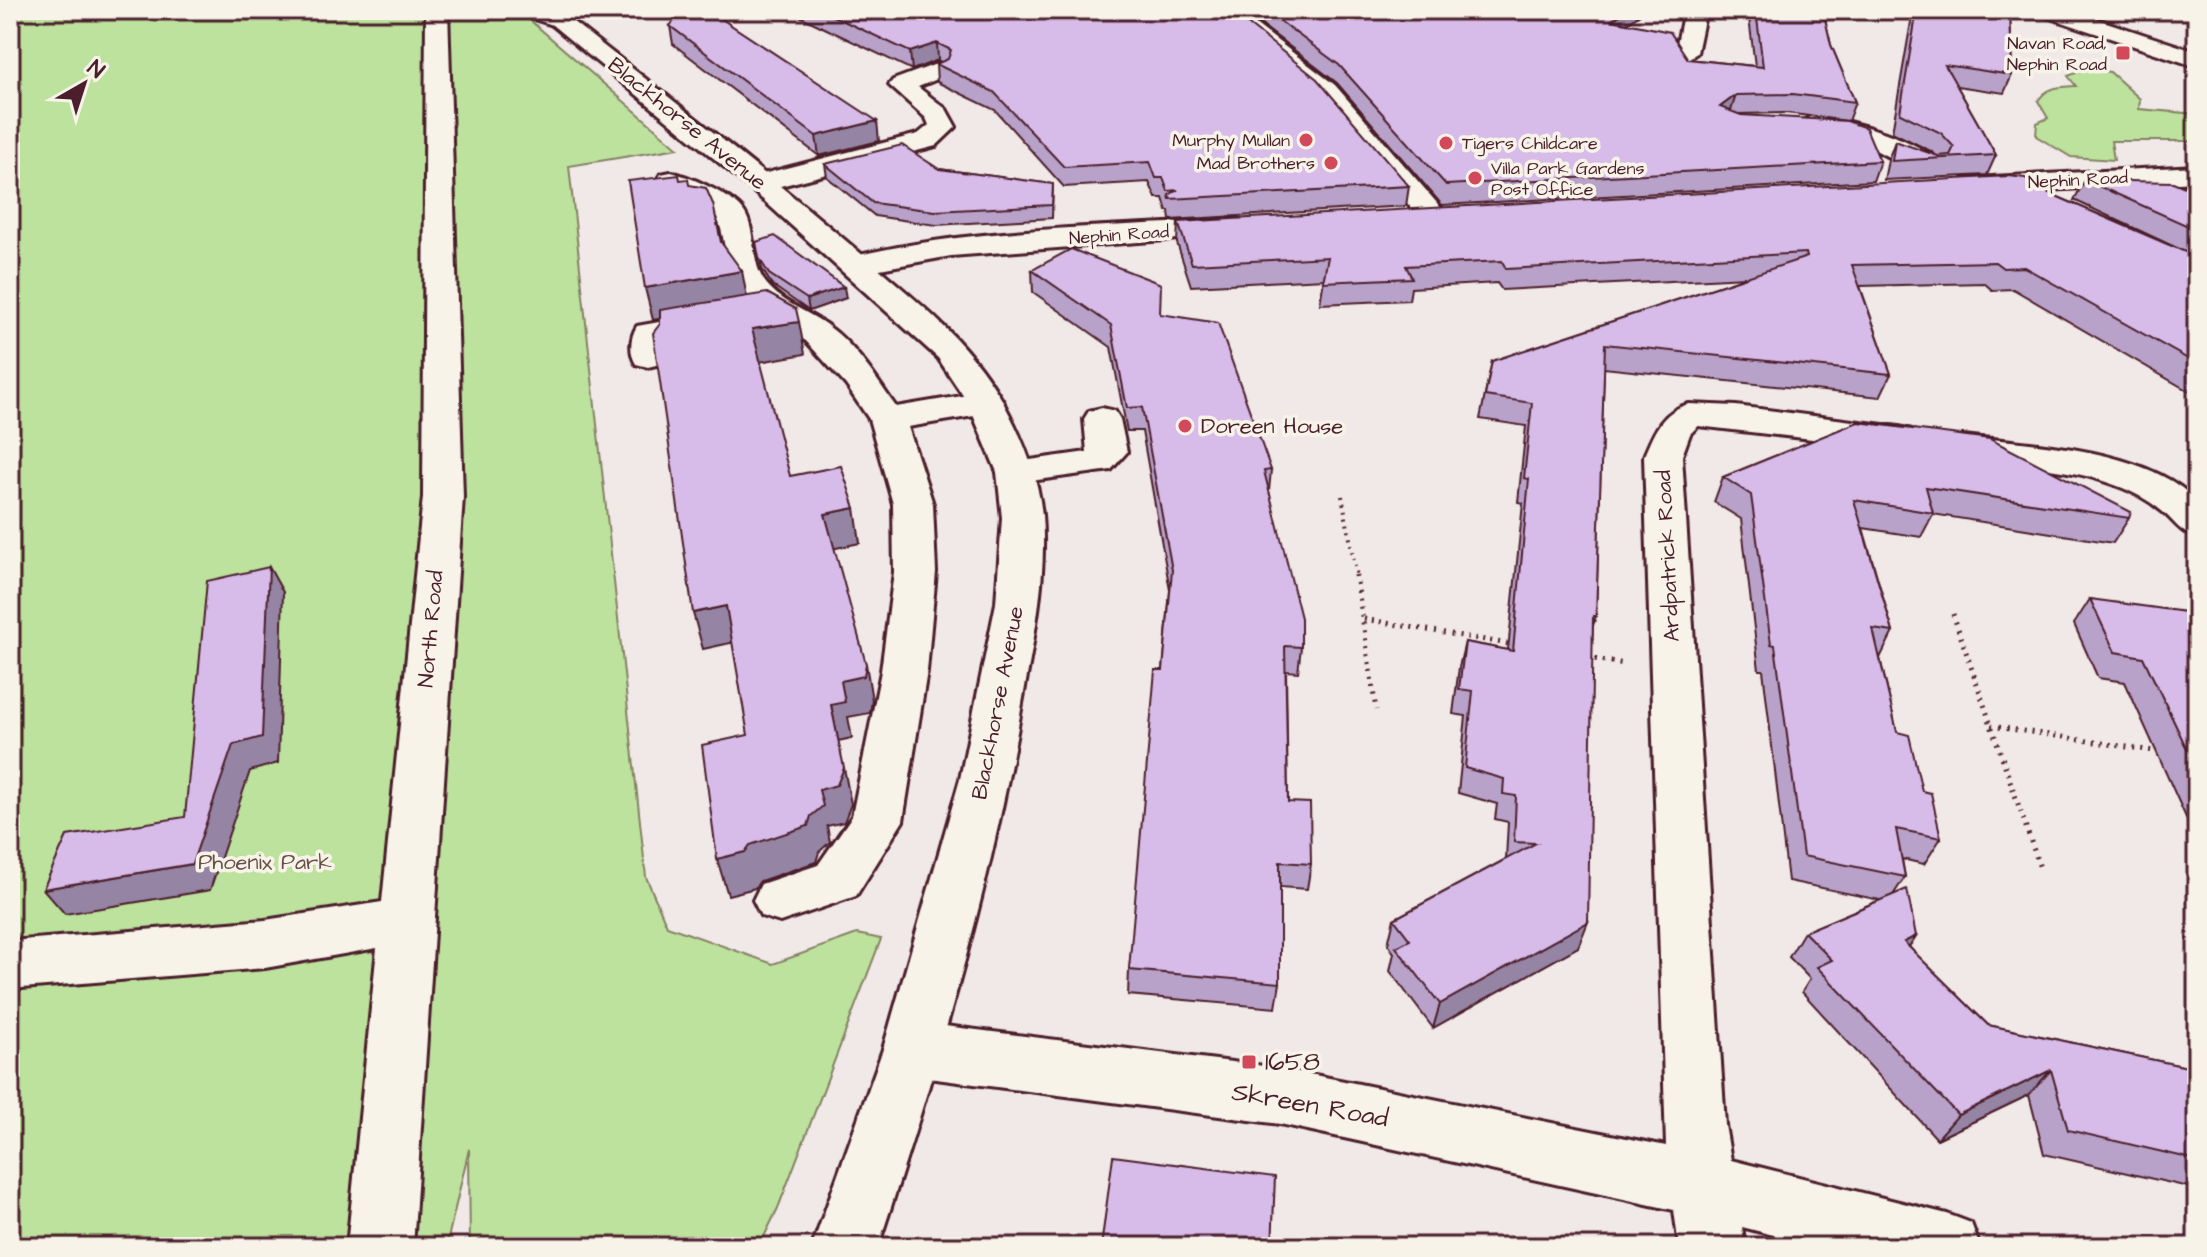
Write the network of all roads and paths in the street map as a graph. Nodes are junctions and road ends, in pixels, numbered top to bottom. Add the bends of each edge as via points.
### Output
1 (437, 10) edge
2 (529, 10) edge
3 (1224, 10) edge
4 (1695, 10) edge
5 (2049, 10) edge
6 (550, 15) edge
7 (1686, 53) edge
8 (2197, 60) edge
9 (939, 70) edge
10 (1784, 123) edge
11 (1884, 169) dead end
12 (2197, 174) edge
13 (671, 180) edge
14 (761, 183) junction
15 (2017, 184) junction
16 (1910, 190) edge
17 (2061, 210) edge
18 (1465, 215) edge
19 (1433, 216) junction
20 (1402, 218) edge
21 (1262, 226) edge
22 (858, 264) junction
23 (779, 311) junction
24 (648, 357) dead end
25 (986, 403) junction
26 (887, 419) junction
27 (1102, 419) dead end
28 (1016, 472) junction
29 (1342, 496) dead end
30 (2197, 525) edge
31 (1953, 614) dead end
32 (1364, 619) junction
33 (1519, 646) edge
34 (1580, 656) edge
35 (1673, 673) junction
36 (1376, 710) dead end
37 (1991, 726) junction
38 (2168, 753) dead end
39 (2041, 871) dead end
40 (780, 900) dead end
41 (409, 920) junction
42 (10, 965) edge
43 (913, 1049) junction
44 (1704, 1185) junction
45 (380, 1247) edge
46 (845, 1247) edge
47 (1712, 1247) edge
48 (1947, 1247) edge

1 - 41 street, North Road via 443,497
2 - 6 street, Blackhorse Avenue
3 - 19 street via 1326,90
4 - 7 street
5 - 8 street
6 - 14 street, Blackhorse Avenue
9 - 14 street via 901,85 937,114 943,127 927,140
10 - 11 street via 1836,125 1929,167
12 - 15 street, Nephin Road
13 - 23 street via 728,211 750,285
14 - 22 street, Blackhorse Avenue
15 - 16 street, Nephin Road
15 - 17 street
18 - 19 street
19 - 20 street
21 - 22 street, Nephin Road via 951,247
22 - 25 street, Blackhorse Avenue via 950,351
23 - 24 street via 649,333
23 - 26 street via 818,334
25 - 26 street
25 - 28 street, Blackhorse Avenue
26 - 40 street via 913,504 915,572 904,671 877,821 837,881
27 - 28 street via 1108,452 1098,462
28 - 43 street, Blackhorse Avenue via 1022,518 1013,646 985,779
29 - 32 path
30 - 35 street, Ardpatrick Road via 2156,490 2118,471 1766,421 1689,415 1673,430 1663,456
31 - 37 path
32 - 33 path
32 - 36 path
34 - 35 path
35 - 44 street, Ardpatrick Road via 1694,1125
37 - 38 path
37 - 39 path
41 - 42 street via 265,944
41 - 45 street, North Road
43 - 44 street, Skreen Road via 1280,1096
43 - 46 street, Blackhorse Avenue
44 - 47 street
44 - 48 street, Skreen Road

